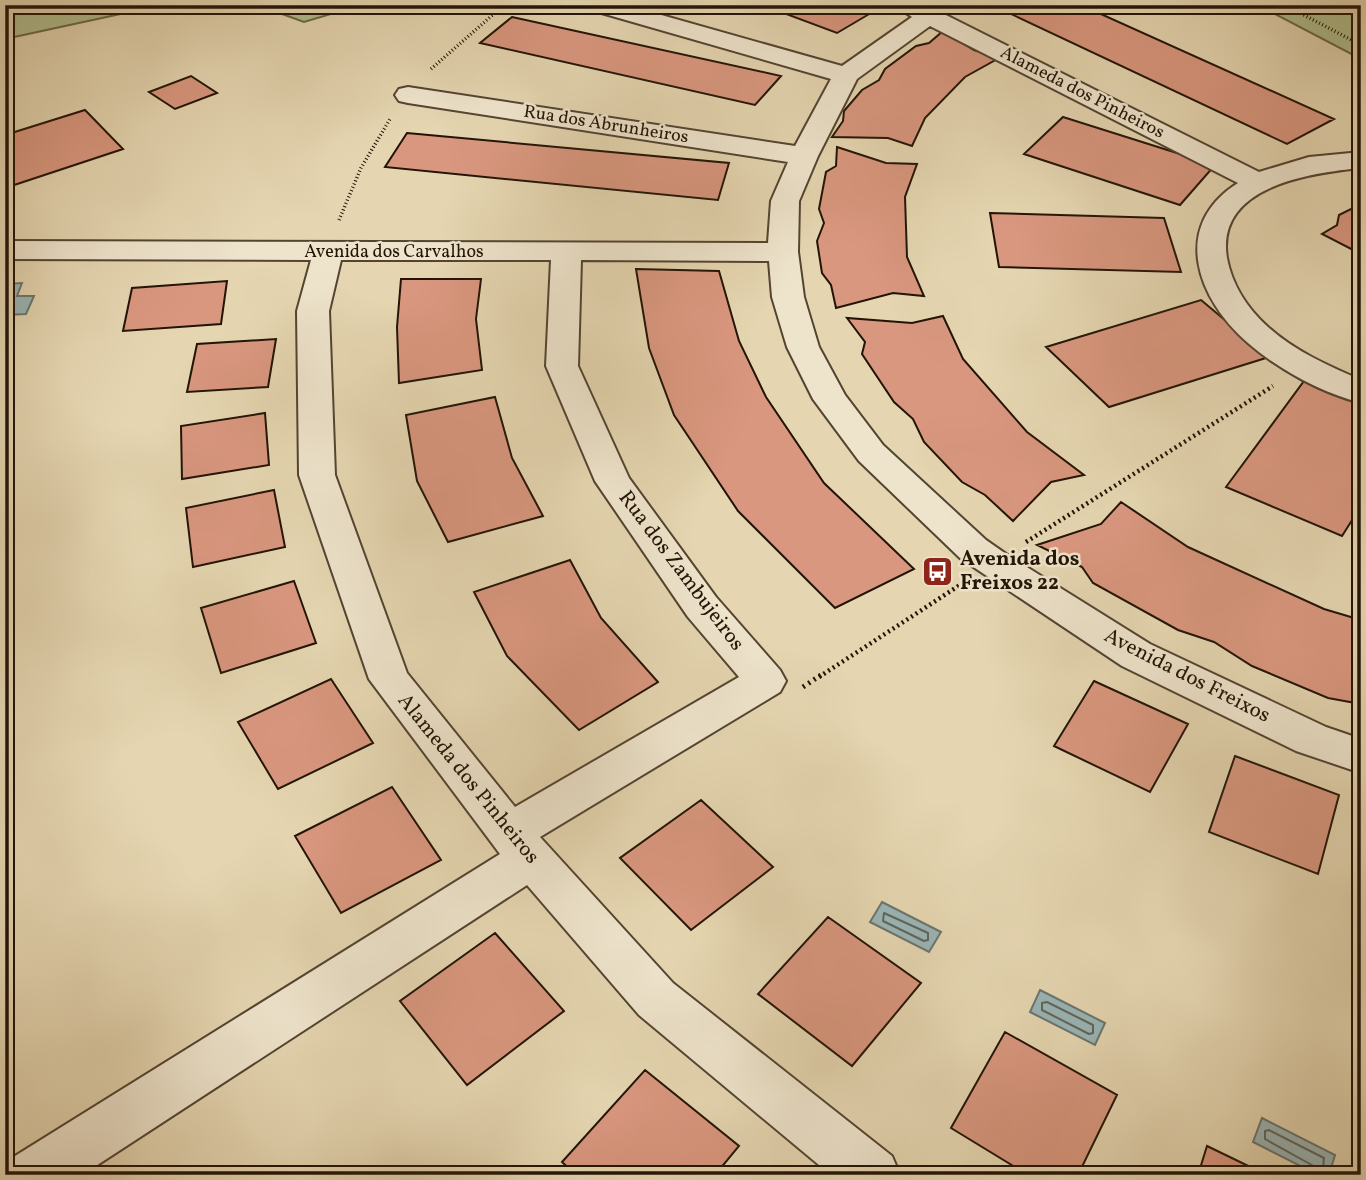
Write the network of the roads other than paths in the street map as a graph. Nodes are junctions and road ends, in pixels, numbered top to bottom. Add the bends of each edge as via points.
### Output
1 (599, 5) edge
2 (918, 10) edge
3 (846, 75) junction
4 (408, 95) dead end
5 (804, 156) junction
6 (1361, 160) edge
7 (1257, 182) junction
8 (5, 250) edge
9 (566, 251) junction
10 (783, 251) junction
11 (328, 253) junction
12 (1361, 393) edge
13 (1361, 755) edge
14 (520, 845) junction
15 (34, 1175) edge
16 (873, 1175) edge

1 - 3 street
2 - 3 street, Avenida dos Freixos
2 - 7 street, Alameda dos Pinheiros
3 - 5 street, Avenida dos Freixos
4 - 5 street, Rua dos Abrunheiros
5 - 10 street, Avenida dos Freixos via 785,201
6 - 7 street via 1304,166
7 - 12 street via 1223,208 1208,242 1216,283 1248,326 1304,367
8 - 11 street, Avenida dos Carvalhos
9 - 10 street, Avenida dos Carvalhos
9 - 11 street, Avenida dos Carvalhos
9 - 14 street, Rua dos Zambujeiros via 562,366 613,481 702,607 766,681
10 - 13 street, Avenida dos Freixos via 788,298 803,347 830,399 871,453 973,549 1136,655 1311,739
11 - 14 street, Alameda dos Pinheiros via 313,311 317,475 388,679
14 - 15 street
14 - 16 street, Alameda dos Pinheiros via 656,999

